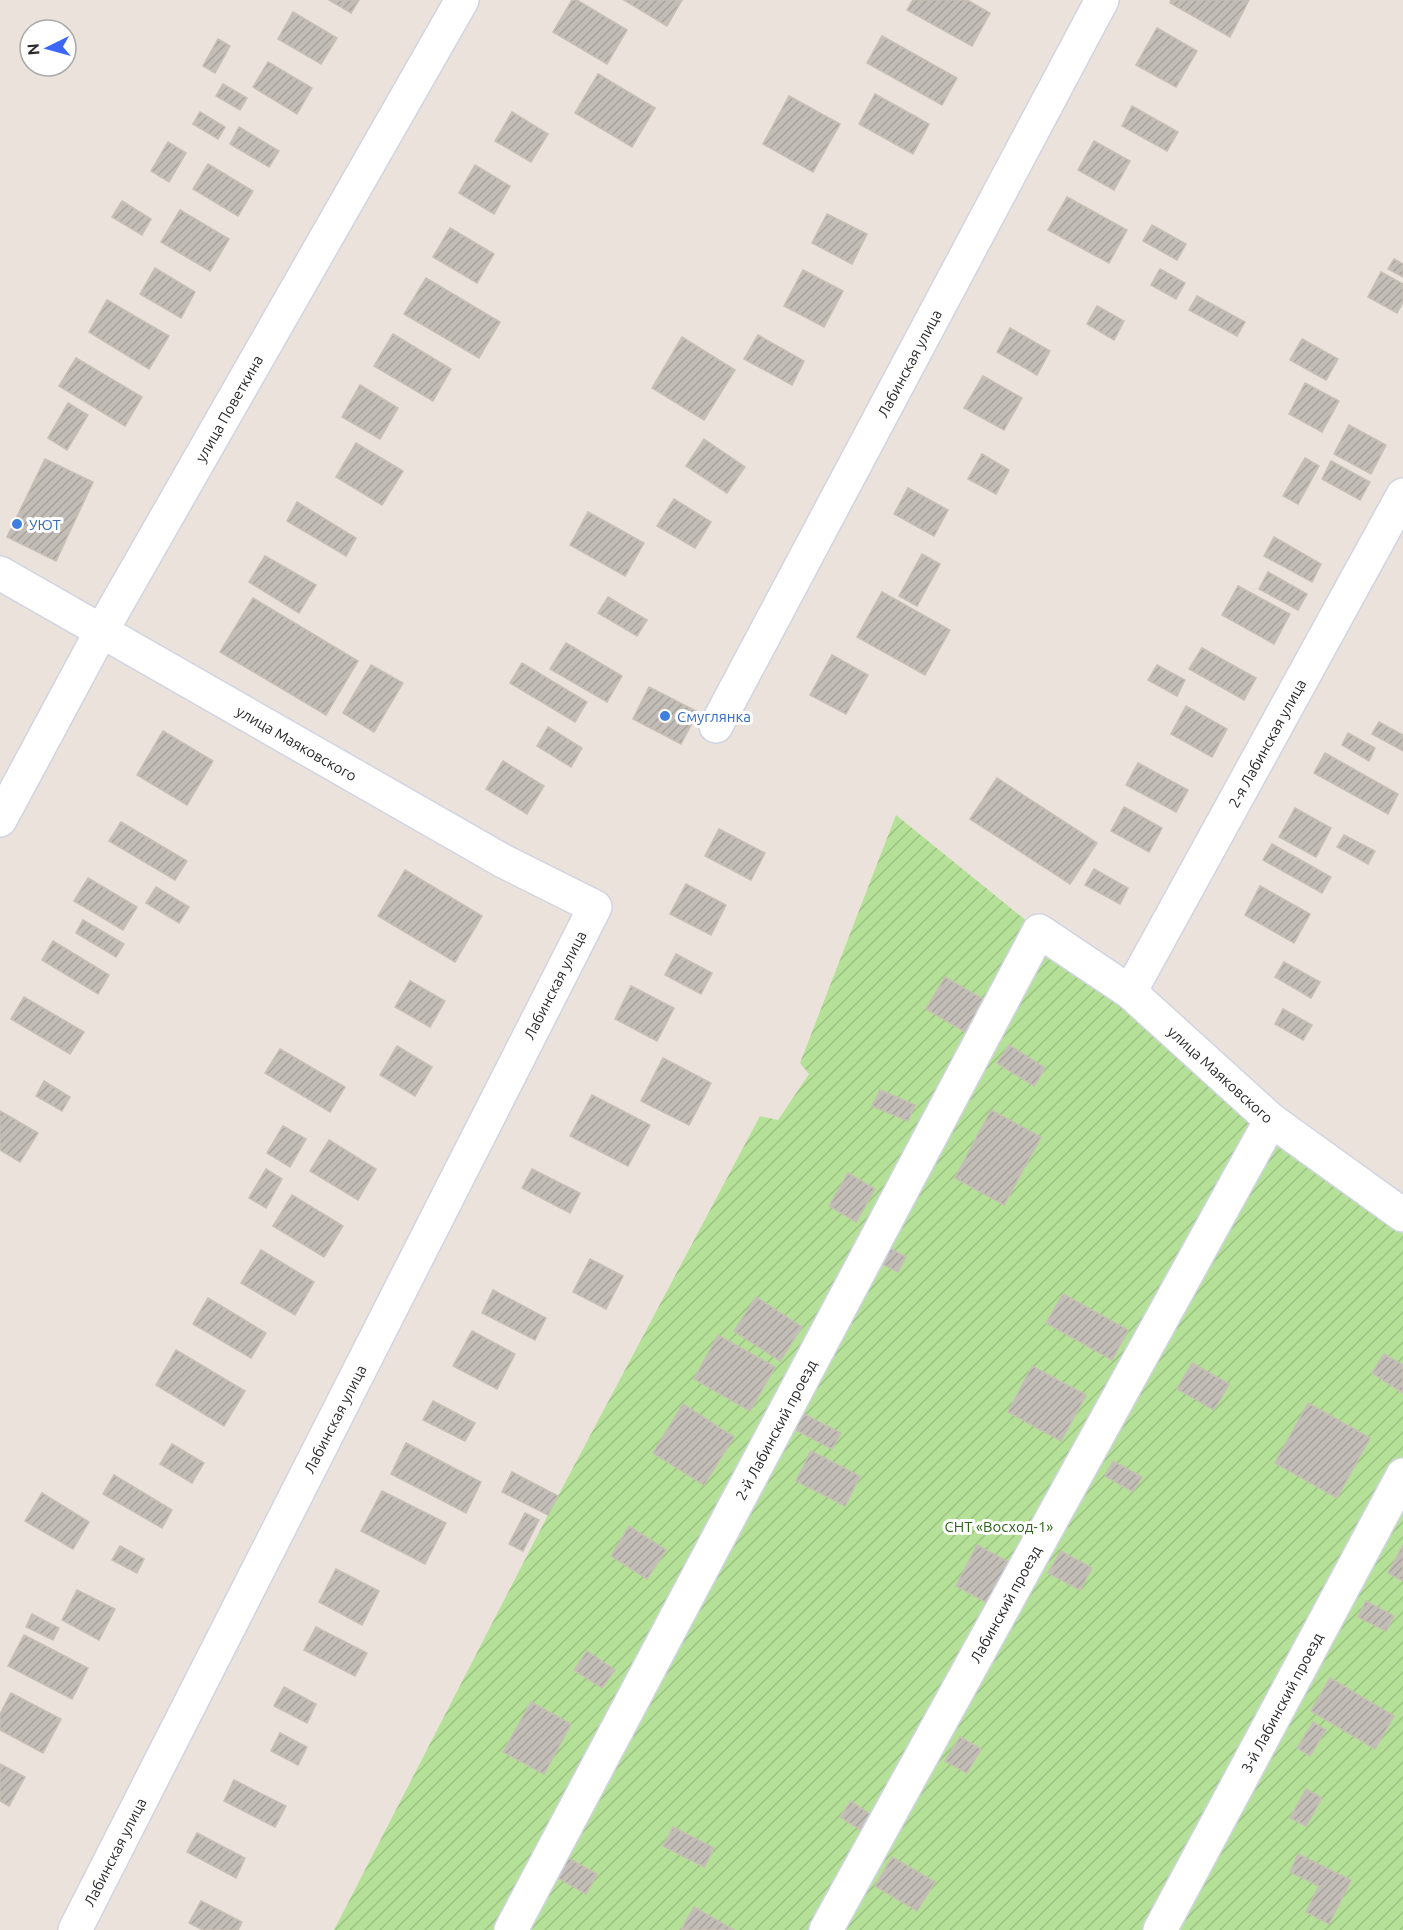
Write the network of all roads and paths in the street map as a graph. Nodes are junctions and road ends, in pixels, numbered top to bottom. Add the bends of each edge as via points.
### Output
1 (462, 0) edge
2 (1102, 0) edge
3 (1403, 495) edge
4 (0, 573) edge
5 (102, 630) junction
6 (716, 726) dead end
7 (0, 820) edge
8 (595, 907) joint
9 (1040, 931) joint
10 (1130, 992) junction
11 (1271, 1120) junction
12 (1403, 1215) edge
13 (1403, 1475) edge
14 (75, 1930) edge
15 (511, 1930) edge
16 (826, 1930) edge
17 (1160, 1930) edge

1 - 5 street, улица Поветкина
2 - 6 street, Лабинская улица
3 - 10 street, 2-я Лабинская улица
4 - 5 street, улица Маяковского
5 - 7 street, улица Поветкина
5 - 8 street, улица Маяковского via 503,861
8 - 14 street, Лабинская улица
9 - 10 street, улица Маяковского
9 - 15 street, 2-й Лабинский проезд
10 - 11 street, улица Маяковского
11 - 12 street, улица Маяковского
11 - 16 street, Лабинский проезд
13 - 17 street, 3-й Лабинский проезд

